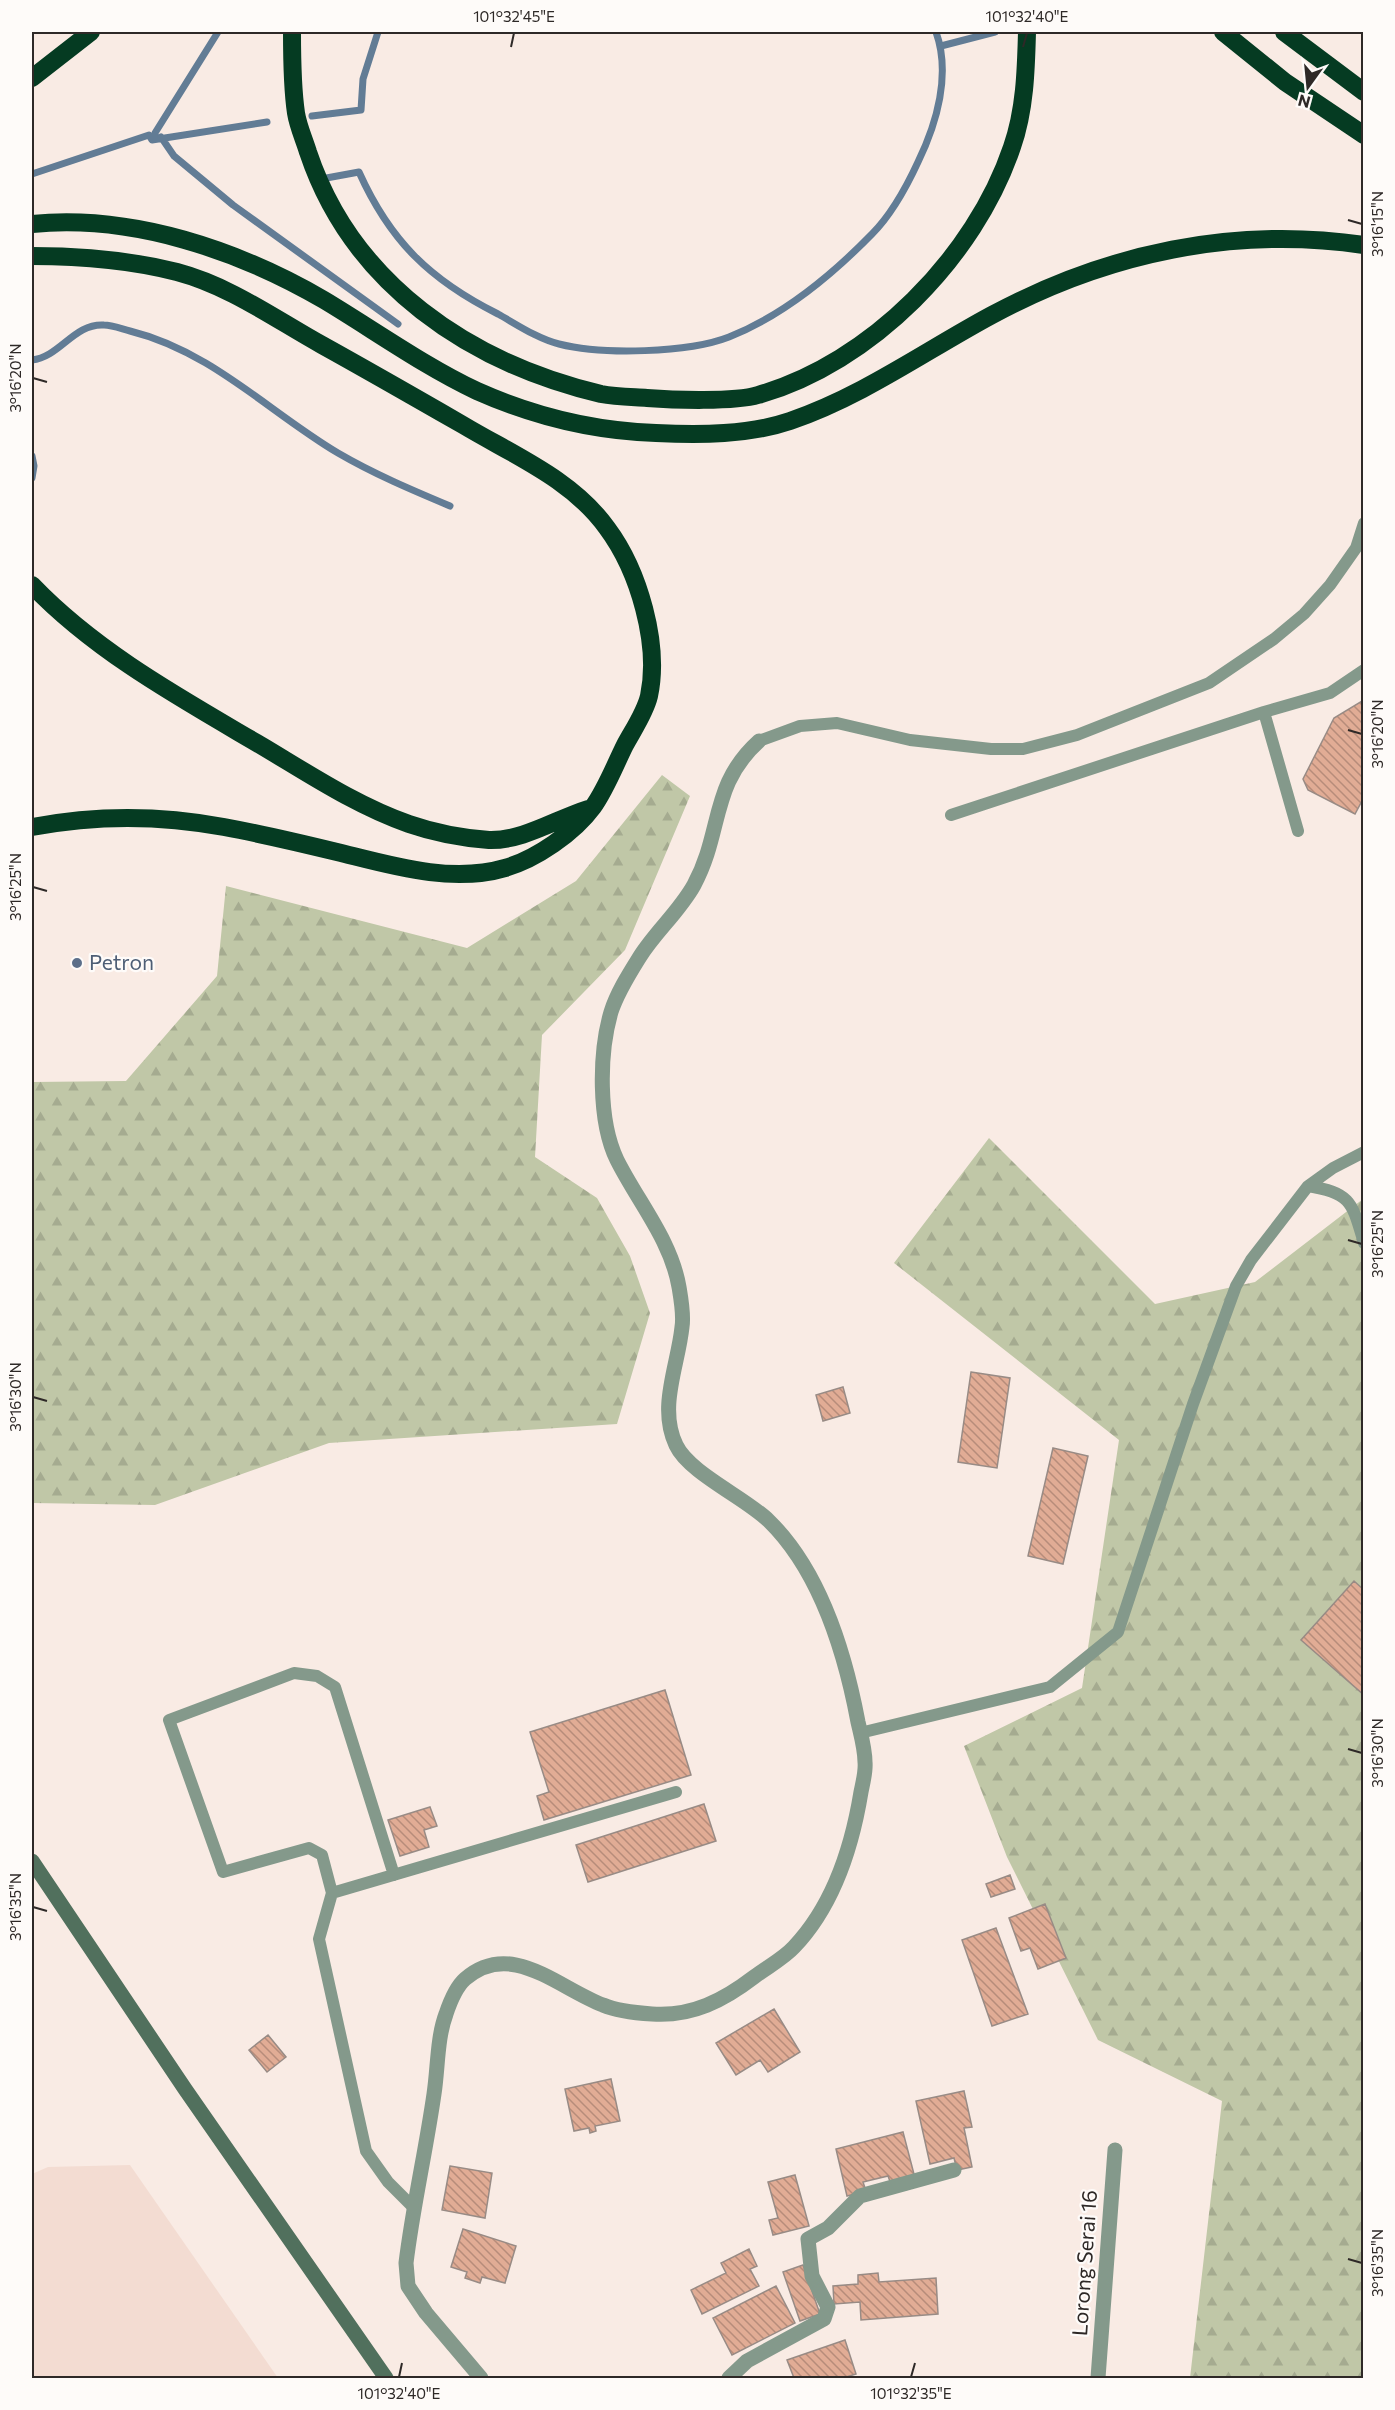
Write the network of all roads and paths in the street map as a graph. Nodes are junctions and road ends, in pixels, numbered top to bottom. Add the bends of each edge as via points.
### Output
1 (91, 32) edge
2 (292, 32) edge
3 (1027, 32) edge
4 (1223, 32) edge
5 (1284, 32) edge
6 (32, 78) edge
7 (1364, 92) edge
8 (1364, 135) edge
9 (32, 224) edge
10 (1364, 245) edge
11 (32, 256) edge
12 (1364, 523) edge
13 (1360, 544) edge
14 (32, 585) edge
15 (1364, 670) edge
16 (1264, 712) junction
17 (759, 741) joint
18 (592, 807) junction
19 (951, 815) dead end
20 (32, 827) edge
21 (1298, 831) dead end
22 (1364, 1152) edge
23 (1308, 1186) junction
24 (1364, 1243) edge
25 (860, 1733) junction
26 (676, 1792) dead end
27 (32, 1861) edge
28 (394, 1875) junction
29 (332, 1893) junction
30 (1115, 2150) dead end
31 (954, 2170) dead end
32 (414, 2208) junction
33 (368, 2348) junction
34 (386, 2379) edge
35 (392, 2379) edge
36 (481, 2379) edge
37 (729, 2379) edge
38 (1098, 2379) edge

1 - 6 highway
2 - 3 highway via 296,116 316,174 329,205 363,253 396,289 445,329 488,355 603,394 670,399 756,396 826,368 883,327 928,286 971,233 996,190 1013,144 1023,95
4 - 8 highway via 1285,82
5 - 7 highway
9 - 10 highway via 94,222 220,252 319,297 476,390 546,416 604,429 656,433 731,433 789,422 849,396 1035,294 1098,267 1163,250 1237,240
11 - 18 highway via 127,262 211,283 517,454 589,507 609,529 636,586 653,660 648,700
12 - 13 lane
13 - 17 lane via 1304,614 1209,683 1077,735 1023,749 991,749 910,740 837,723 800,726
14 - 18 highway via 49,604 120,658 195,706 352,799 407,824 433,832 492,840 531,832
15 - 16 lane via 1330,693
16 - 19 lane
16 - 21 lane
17 - 25 street via 740,758 729,776 714,836 690,892 640,955 613,1006 604,1044 605,1118 614,1154 652,1218 679,1281 683,1324 670,1392 669,1427 679,1452 768,1519 790,1545 817,1590 849,1673
18 - 20 highway via 571,829 537,854 503,868 460,873 417,872 220,826 145,818 77,819
22 - 23 lane
23 - 24 lane via 1334,1190 1352,1205
23 - 25 lane via 1251,1260 1236,1286 1118,1632 1050,1686
25 - 32 street via 866,1763 843,1868 806,1934 790,1952 729,1996 680,2013 608,2008 542,1974 506,1962 490,1964 461,1982 444,2019
26 - 28 lane
27 - 33 main road via 185,2089
28 - 29 lane
28 - 29 lane via 335,1688 317,1676 294,1673 169,1719 223,1872 309,1848 322,1855
29 - 32 lane via 319,1939 366,2151 388,2182
30 - 38 street, Lorong Serai 16
31 - 37 street via 860,2196 828,2228 808,2239 812,2276 828,2307 824,2319 747,2361
32 - 36 street via 406,2263 408,2286
33 - 34 main road
33 - 35 main road

